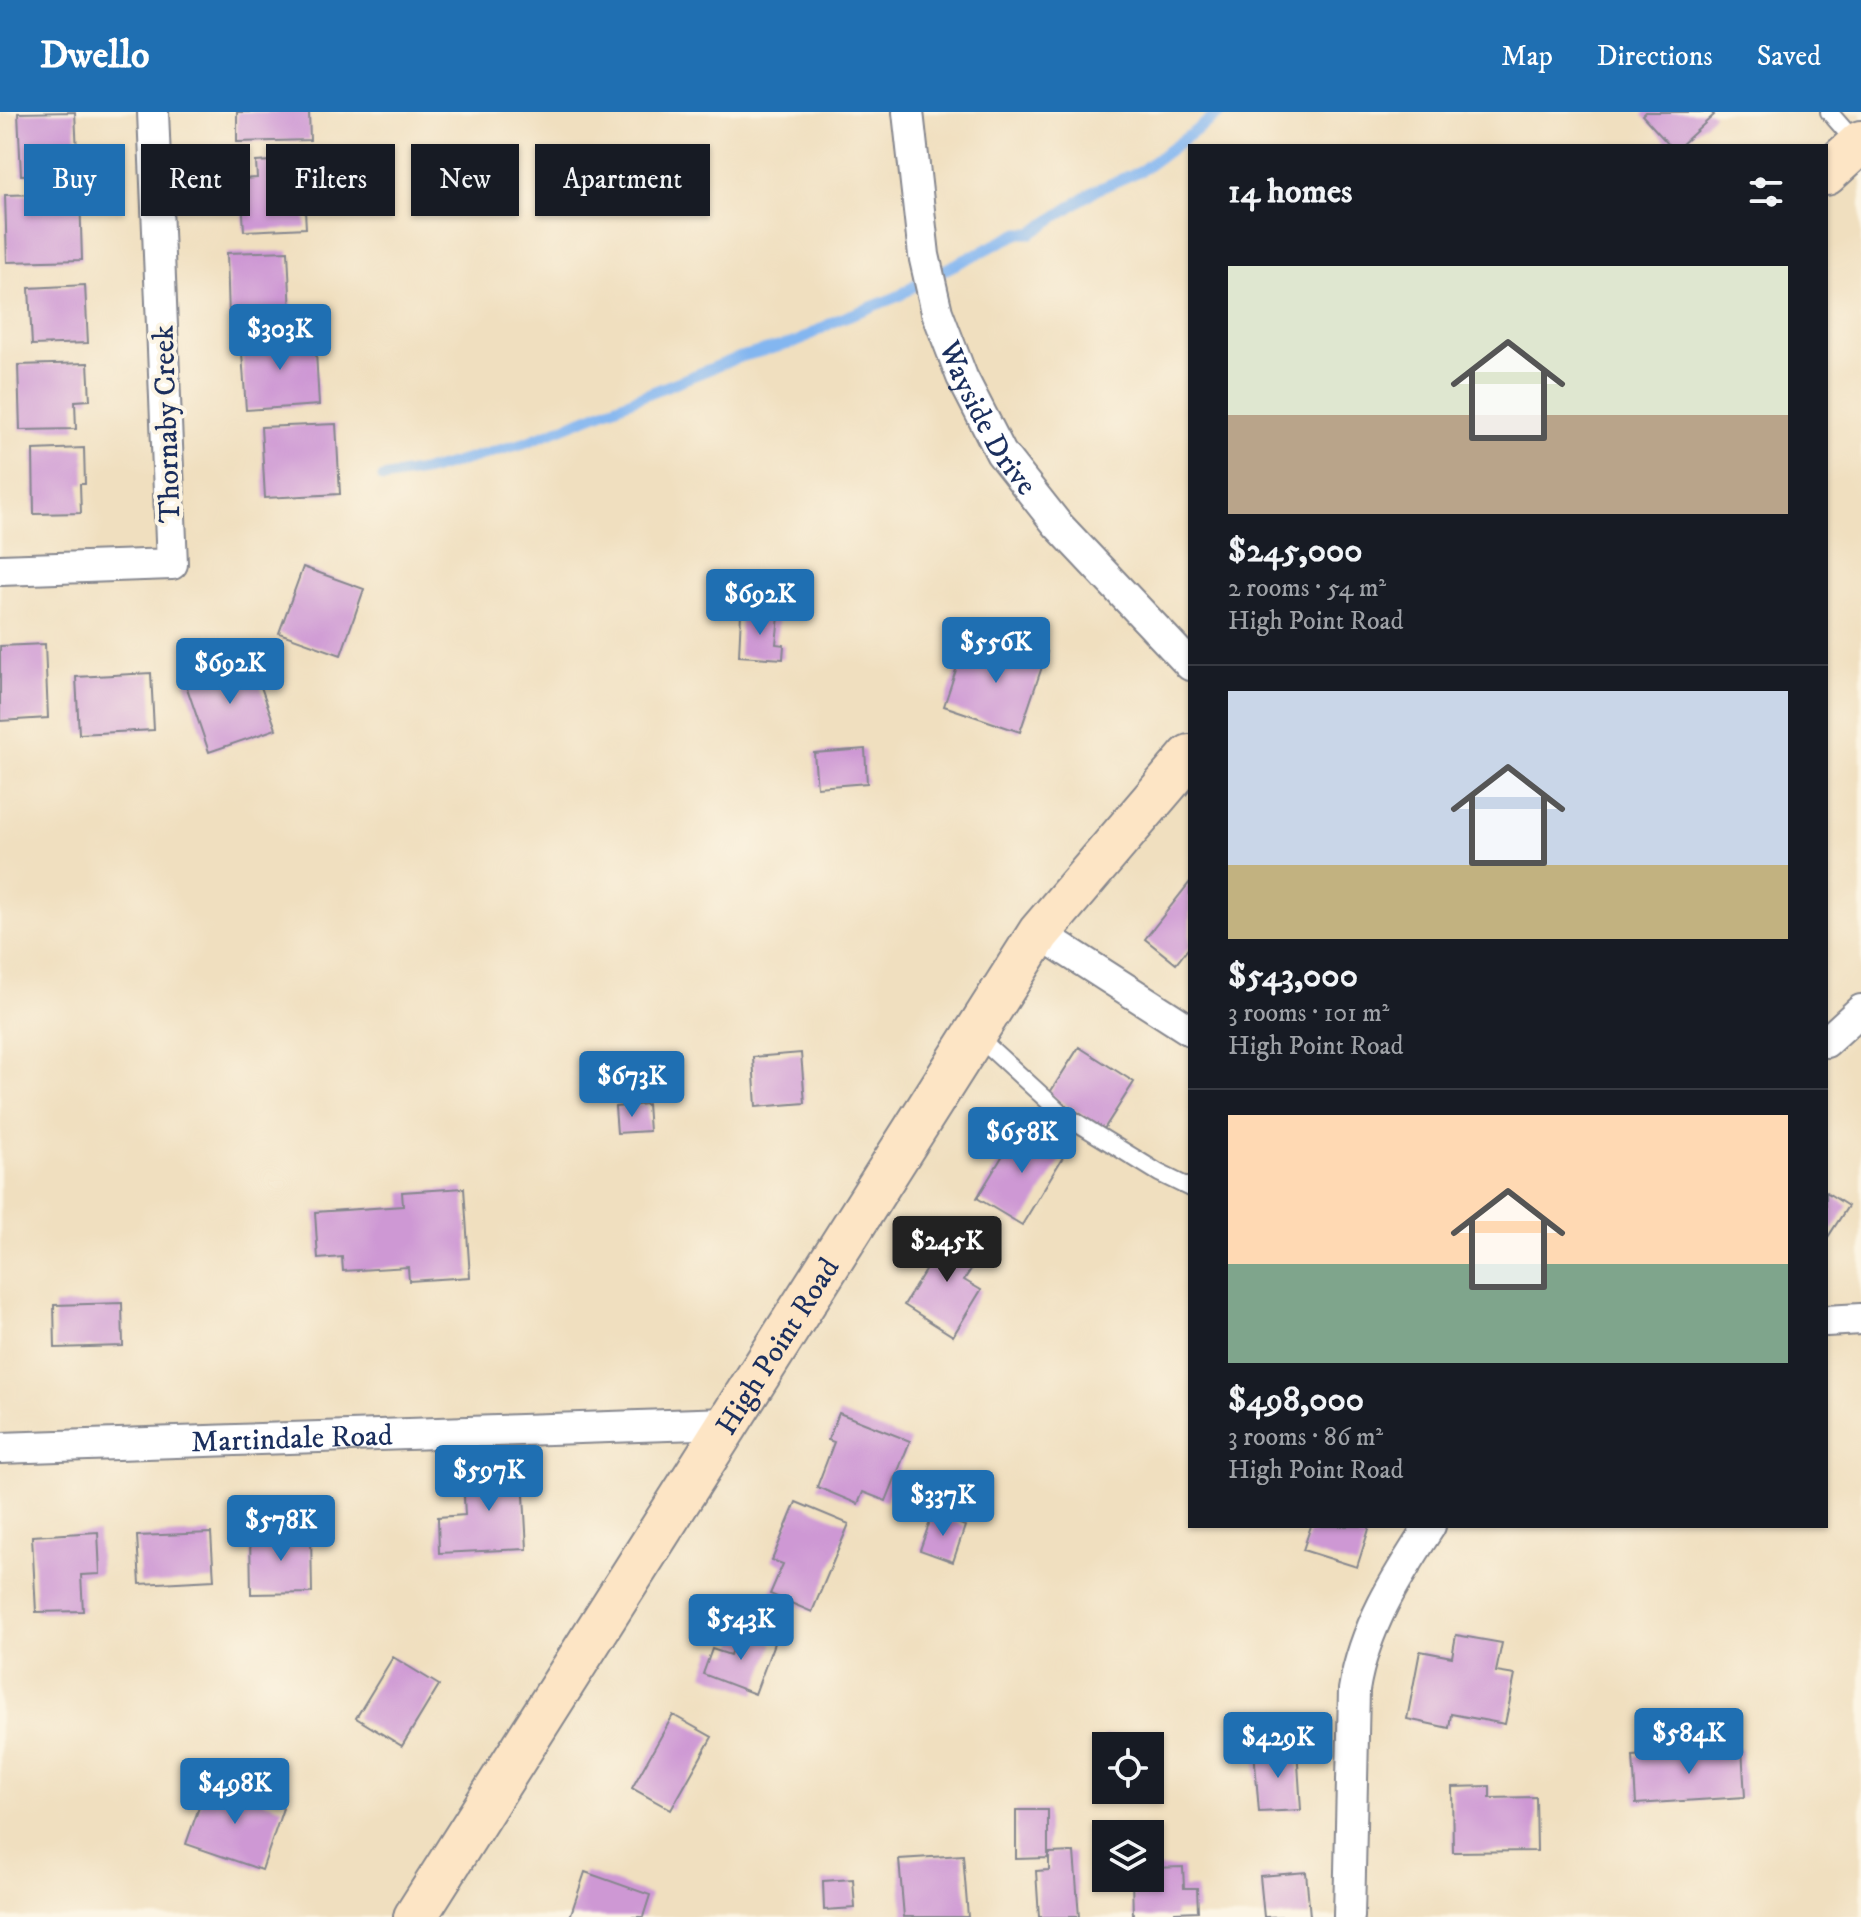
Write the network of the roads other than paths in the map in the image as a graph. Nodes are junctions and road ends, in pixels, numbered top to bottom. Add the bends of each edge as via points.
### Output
1 (153, 112) edge
2 (908, 112) edge
3 (1829, 112) edge
4 (1860, 144) edge
5 (1828, 172) edge
6 (0, 570) edge
7 (1188, 663) edge
8 (1188, 758) edge
9 (1039, 933) junction
10 (1861, 1010) edge
11 (1188, 1029) edge
12 (975, 1034) junction
13 (1828, 1040) edge
14 (1188, 1187) edge
15 (1861, 1319) edge
16 (1828, 1321) edge
17 (727, 1423) junction
18 (0, 1448) edge
19 (1429, 1528) edge
20 (415, 1917) edge
21 (1349, 1917) edge

1 - 6 street, Thornaby Creek via 172,564
2 - 7 street, Wayside Drive via 924,255 937,312 968,390 1001,453 1057,524
3 - 4 lane
4 - 5 main road
8 - 9 main road, High Point Road
9 - 11 street
9 - 12 main road, High Point Road
10 - 13 street
12 - 14 lane via 1060,1112
12 - 17 main road, High Point Road
15 - 16 street
17 - 18 street, Martindale Road
17 - 20 main road, High Point Road
19 - 21 street via 1370,1627 1359,1657

